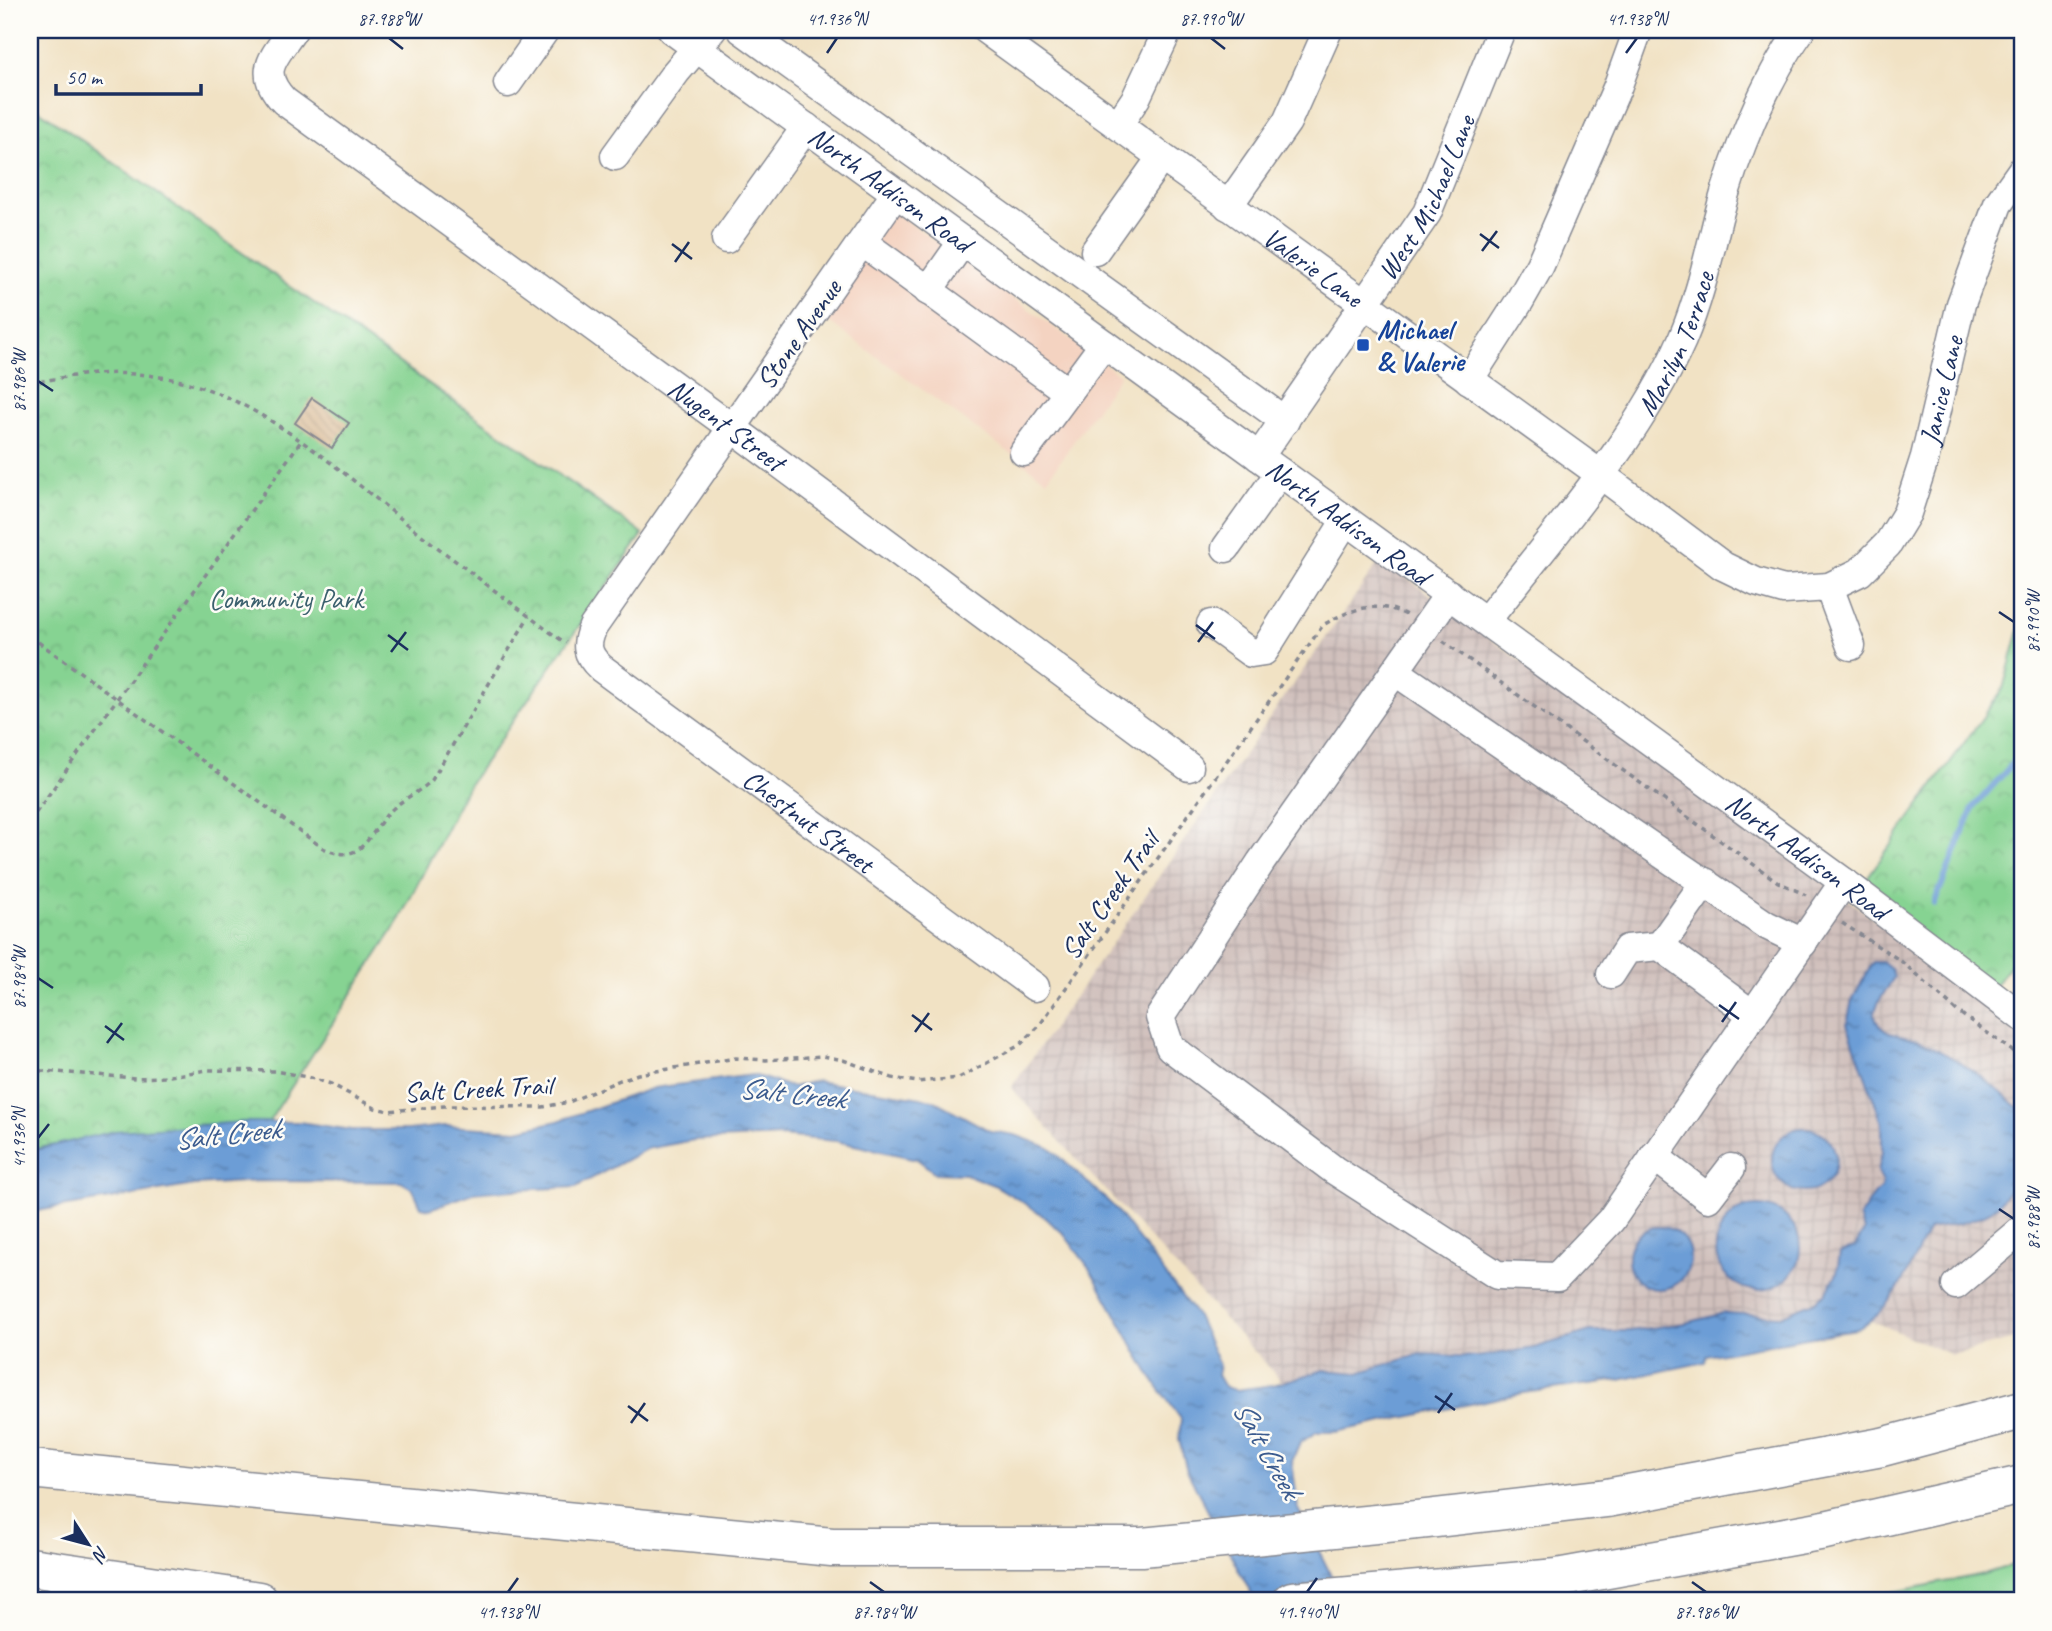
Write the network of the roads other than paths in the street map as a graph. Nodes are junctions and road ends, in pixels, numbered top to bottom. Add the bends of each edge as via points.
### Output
1 (293, 30) edge
2 (545, 30) edge
3 (672, 30) edge
4 (743, 30) edge
5 (986, 30) edge
6 (1168, 30) edge
7 (1328, 30) edge
8 (1501, 30) edge
9 (1638, 30) edge
10 (1801, 30) edge
11 (705, 39) edge
12 (508, 83) dead end
13 (1118, 125) junction
14 (806, 127) junction
15 (615, 156) dead end
16 (1161, 158) junction
17 (2022, 170) edge
18 (896, 193) junction
19 (1228, 206) junction
20 (726, 239) dead end
21 (963, 241) junction
22 (862, 242) junction
23 (1095, 251) dead end
24 (928, 291) junction
25 (1365, 305) junction
26 (1104, 344) junction
27 (1469, 380) junction
28 (1068, 392) junction
29 (1285, 421) junction
30 (732, 428) junction
31 (1024, 452) dead end
32 (1269, 464) junction
33 (1600, 474) junction
34 (1346, 520) junction
35 (1226, 548) dead end
36 (1829, 587) junction
37 (1784, 590) joint
38 (1448, 594) junction
39 (1486, 621) junction
40 (1211, 624) dead end
41 (1851, 646) dead end
42 (587, 651) joint
43 (1395, 672) junction
44 (1189, 766) dead end
45 (1705, 882) junction
46 (1844, 883) junction
47 (1803, 943) junction
48 (1660, 946) junction
49 (1611, 974) dead end
50 (1035, 987) dead end
51 (1753, 1015) junction
52 (2022, 1017) edge
53 (1654, 1156) junction
54 (1731, 1168) dead end
55 (2022, 1229) edge
56 (1956, 1285) dead end
57 (2022, 1410) edge
58 (30, 1469) edge
59 (2022, 1485) edge
60 (30, 1567) edge
61 (260, 1601) edge
62 (1292, 1601) edge

1 - 30 street, Nugent Street via 270,67 268,79 284,101
2 - 12 street
3 - 11 street, North Addison Road
4 - 29 street
5 - 13 street, Valerie Lane
6 - 13 street
7 - 19 street via 1287,122
8 - 25 street, West Michael Lane via 1427,213
9 - 27 street via 1539,265
10 - 33 street, Marilyn Terrace via 1776,68 1745,138 1684,335 1647,408
11 - 14 street, North Addison Road
11 - 15 street
13 - 16 street, Valerie Lane
14 - 18 street, North Addison Road
14 - 20 street
16 - 19 street, Valerie Lane
16 - 23 street
17 - 36 street, Janice Lane via 1998,204 1961,304 1907,513 1888,544 1860,572
18 - 21 street, North Addison Road
18 - 22 street, Stone Avenue
19 - 25 street, Valerie Lane
21 - 24 street
21 - 26 street, North Addison Road
22 - 24 street
22 - 30 street, Stone Avenue
24 - 28 street
25 - 27 street, Valerie Lane
25 - 29 street, West Michael Lane
26 - 28 street
26 - 32 street, North Addison Road
27 - 33 street, Valerie Lane
28 - 31 street
29 - 32 street, West Michael Lane
30 - 42 street, Stone Avenue via 593,627
30 - 44 street, Nugent Street
32 - 34 street, North Addison Road
32 - 35 street, West Michael Lane
33 - 37 street, Valerie Lane via 1723,566
33 - 39 street, Marilyn Terrace
34 - 38 street, North Addison Road
34 - 40 street via 1264,651 1251,653
36 - 37 street, Janice Lane
36 - 41 street
38 - 39 street, North Addison Road
38 - 43 street
39 - 46 street, North Addison Road
42 - 50 street, Chestnut Street via 601,668
43 - 45 street
43 - 53 street via 1261,862 1160,1017 1170,1047 1334,1170 1497,1275 1557,1277 1611,1220
45 - 47 street via 1766,925
45 - 48 street
46 - 47 street
46 - 52 street, North Addison Road
47 - 51 street
48 - 49 street via 1627,948
48 - 51 street
51 - 53 street
53 - 54 street via 1707,1198
55 - 56 street
57 - 58 highway via 1882,1447 1621,1496 1142,1547 832,1547
59 - 62 highway via 1825,1530 1557,1578
60 - 61 highway

